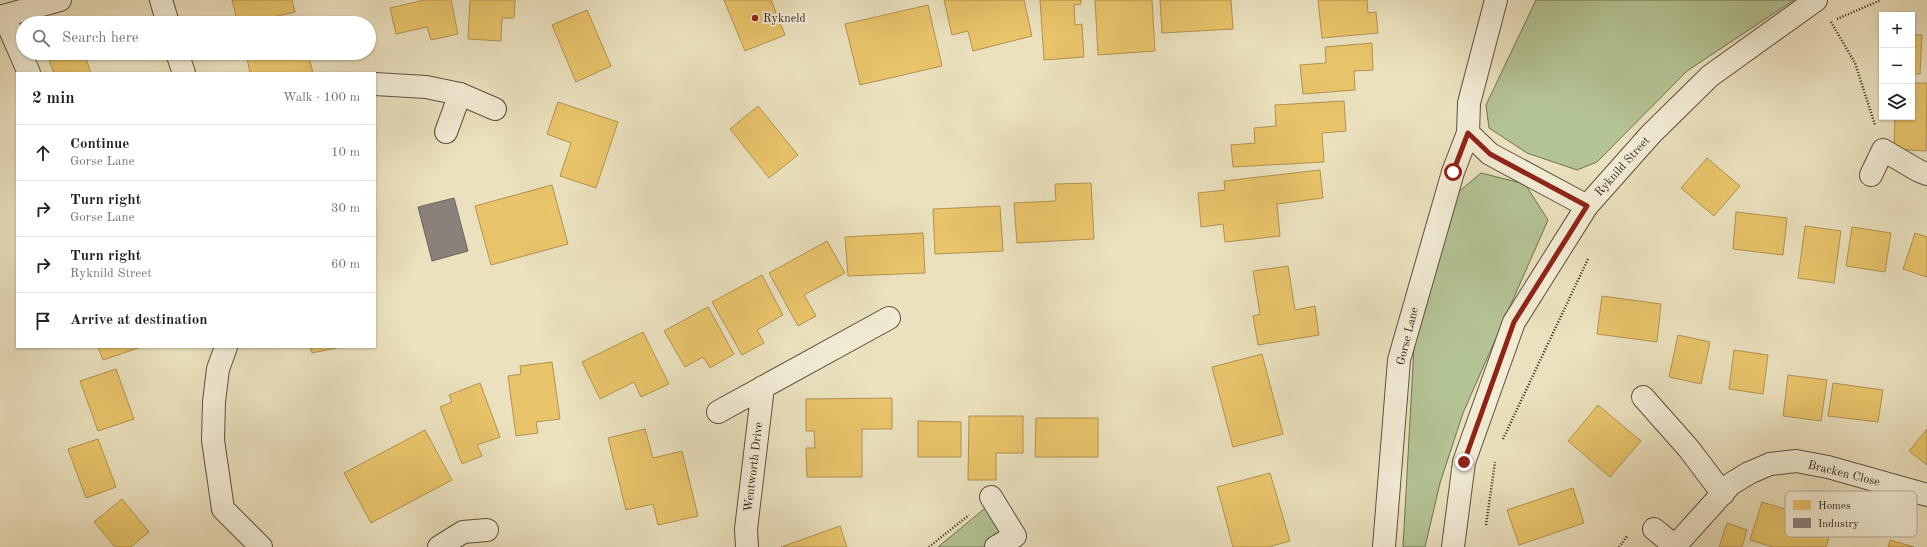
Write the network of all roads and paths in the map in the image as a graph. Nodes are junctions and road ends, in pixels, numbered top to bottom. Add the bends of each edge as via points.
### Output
1 (60, 0) edge
2 (161, 0) edge
3 (1496, 0) edge
4 (1816, 0) edge
5 (1881, 0) edge
6 (2, 16) edge
7 (166, 16) edge
8 (1831, 21) junction
9 (1825, 26) dead end
10 (16, 46) edge
11 (23, 60) edge
12 (179, 60) edge
13 (29, 72) edge
14 (184, 72) edge
15 (376, 84) edge
16 (460, 94) junction
17 (496, 109) dead end
18 (446, 132) dead end
19 (1468, 133) junction
20 (1883, 150) junction
21 (1927, 174) edge
22 (1871, 175) dead end
23 (1587, 206) junction
24 (1588, 258) dead end
25 (889, 318) dead end
26 (226, 348) edge
27 (763, 387) junction
28 (1643, 397) dead end
29 (718, 412) dead end
30 (1502, 441) dead end
31 (1496, 455) dead end
32 (1913, 491) edge
33 (1917, 492) edge
34 (1722, 494) junction
35 (1927, 495) edge
36 (991, 497) joint
37 (1654, 529) dead end
38 (487, 530) dead end
39 (1484, 532) dead end
40 (261, 547) edge
41 (439, 547) edge
42 (747, 547) edge
43 (929, 547) edge
44 (996, 547) edge
45 (1384, 547) edge
46 (1453, 547) edge

1 - 6 street
2 - 7 street
3 - 19 street, Gorse Lane via 1469,103
4 - 23 street, Ryknild Street via 1710,76 1651,134
5 - 8 path
6 - 10 street
8 - 9 path
8 - 20 path via 1855,63
11 - 13 street
12 - 14 street
15 - 16 street via 426,87
16 - 17 street
16 - 18 street
19 - 23 street via 1490,154
19 - 45 street, Gorse Lane via 1453,172 1398,360
20 - 21 street
20 - 22 street
23 - 46 street, Ryknild Street via 1514,322 1464,462
24 - 30 path
25 - 27 street
26 - 40 street via 218,369 213,440 223,509
27 - 29 street
27 - 42 street, Wentworth Drive via 746,529
28 - 34 street via 1689,449
31 - 39 path
32 - 34 street, Bracken Close via 1828,467 1796,462 1770,464 1749,473 1731,484
33 - 35 street, Bracken Close
34 - 37 street, Bracken Close via 1675,546
36 - 43 path
36 - 44 street via 1014,536
38 - 41 street via 463,532

